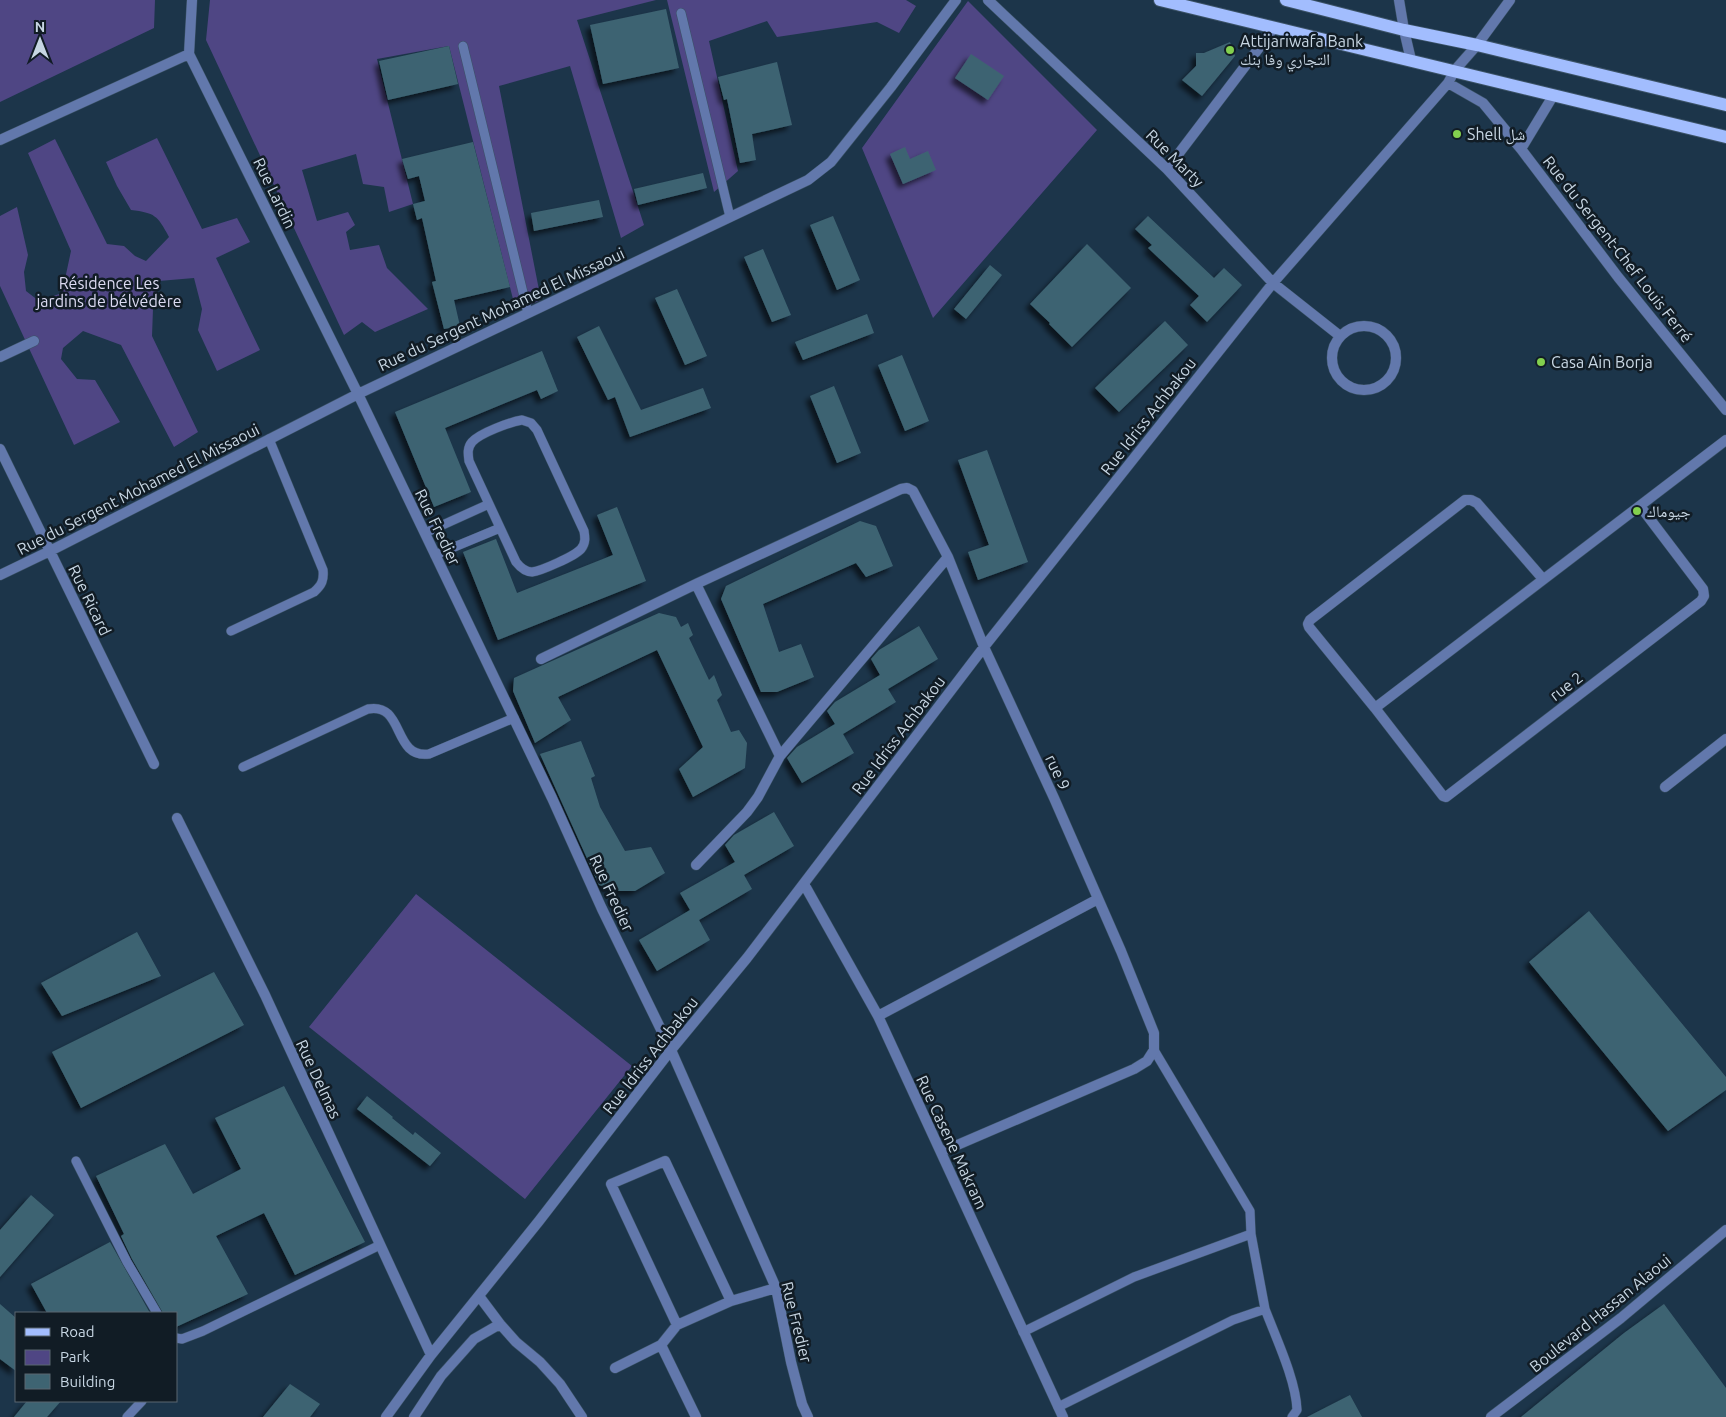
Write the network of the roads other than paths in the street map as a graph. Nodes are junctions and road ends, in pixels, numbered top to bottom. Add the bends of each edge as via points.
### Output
1 (192, 0) edge
2 (956, 0) edge
3 (988, 0) edge
4 (1160, 0) edge
5 (1286, 0) edge
6 (1399, 0) edge
7 (1510, 0) edge
8 (681, 13) dead end
9 (1274, 28) junction
10 (1404, 30) junction
11 (1477, 45) junction
12 (463, 46) dead end
13 (189, 54) junction
14 (1411, 60) junction
15 (1455, 70) junction
16 (1448, 83) junction
17 (1553, 96) junction
18 (1726, 105) edge
19 (1726, 137) edge
20 (0, 140) edge
21 (1521, 150) junction
22 (1167, 169) junction
23 (730, 217) junction
24 (1273, 283) junction
25 (528, 313) junction
26 (1340, 336) junction
27 (34, 341) dead end
28 (0, 357) edge
29 (358, 394) junction
30 (1726, 410) edge
31 (269, 439) junction
32 (1726, 440) edge
33 (0, 449) edge
34 (489, 504) junction
35 (1640, 506) junction
36 (500, 528) junction
37 (425, 533) junction
38 (50, 552) junction
39 (435, 555) junction
40 (948, 556) junction
41 (0, 575) edge
42 (1543, 579) junction
43 (696, 584) junction
44 (231, 631) dead end
45 (984, 647) junction
46 (541, 659) dead end
47 (1375, 708) junction
48 (514, 718) junction
49 (1726, 739) edge
50 (780, 756) junction
51 (154, 764) dead end
52 (243, 767) dead end
53 (1665, 787) dead end
54 (177, 818) dead end
55 (696, 865) dead end
56 (804, 884) junction
57 (1098, 899) junction
58 (878, 1016) junction
59 (671, 1050) junction
60 (1154, 1050) junction
61 (940, 1152) junction
62 (76, 1162) dead end
63 (1726, 1230) edge
64 (1251, 1234) junction
65 (380, 1245) junction
66 (776, 1288) junction
67 (479, 1296) junction
68 (730, 1301) junction
69 (1265, 1309) junction
70 (156, 1312) edge
71 (500, 1324) junction
72 (677, 1325) junction
73 (1023, 1332) junction
74 (178, 1338) edge
75 (661, 1346) junction
76 (431, 1355) junction
77 (615, 1368) dead end
78 (141, 1402) edge
79 (1061, 1415) edge
80 (127, 1417) edge
81 (386, 1417) edge
82 (414, 1417) edge
83 (582, 1417) edge
84 (696, 1417) edge
85 (808, 1417) edge
86 (1292, 1417) edge
87 (1491, 1417) edge

1 - 13 street, Rue Lardin
2 - 23 street, Rue du Sergent Mohamed El Missaoui via 831,162 808,180
3 - 22 street, Rue Marty
4 - 9 main road
5 - 10 main road
6 - 10 street
7 - 11 street
8 - 23 lane
9 - 14 main road
9 - 22 street
10 - 11 main road
10 - 14 street
11 - 15 street
11 - 18 main road
12 - 25 lane
13 - 20 street
13 - 29 street, Rue Lardin
14 - 15 main road
15 - 16 street
15 - 17 main road
16 - 21 street, Rue du Sergent-Chef Louis Ferré via 1483,103
16 - 24 street, Rue Idriss Achbakou
17 - 19 main road
17 - 21 street
21 - 30 street, Rue du Sergent-Chef Louis Ferré
22 - 24 street, Rue Marty
23 - 25 street, Rue du Sergent Mohamed El Missaoui
24 - 26 street, Rue Marty
24 - 45 street, Rue Idriss Achbakou
25 - 29 street, Rue du Sergent Mohamed El Missaoui
26 - 26 street via 1332,358 1340,380 1361,391 1373,390 1392,376 1396,352 1384,333 1362,326
27 - 28 street
29 - 31 street, Rue du Sergent Mohamed El Missaoui
29 - 37 street, Rue Fredier
31 - 38 street, Rue du Sergent Mohamed El Missaoui
31 - 44 lane via 324,578 314,592
32 - 35 street
33 - 38 street, Rue Ricard
34 - 36 lane
34 - 36 lane via 469,461 471,444 514,421 531,423 584,531 585,540 575,554 530,572 516,562
34 - 37 lane
35 - 42 street
35 - 47 street, rue 2 via 1703,589 1702,601 1446,797
36 - 39 lane
37 - 39 street, Rue Fredier
38 - 41 street, Rue du Sergent Mohamed El Missaoui
38 - 51 street, Rue Ricard
39 - 48 street, Rue Fredier
40 - 43 street, rue 9 via 913,491 907,488
40 - 45 street, rue 9
40 - 50 street
42 - 47 street
42 - 47 street via 1477,503 1465,500 1308,624
43 - 46 street
43 - 50 street
45 - 56 street, Rue Idriss Achbakou
45 - 57 street, rue 9
48 - 52 lane via 420,755 406,746 391,716 376,707
48 - 59 street, Rue Fredier
49 - 53 street
50 - 55 street via 747,812
54 - 65 street, Rue Delmas via 264,995
56 - 58 street, Rue Casene Makram
56 - 59 street, Rue Idriss Achbakou
57 - 58 street
57 - 60 street, rue 9 via 1154,1033
58 - 61 street, Rue Casene Makram
59 - 66 street, Rue Fredier
59 - 67 street, Rue Idriss Achbakou
60 - 61 street via 1147,1061 1134,1069
60 - 64 lane via 1250,1210
61 - 73 street, Rue Casene Makram
62 - 70 lane
63 - 87 street, Boulevard Hassan Alaoui via 1621,1318
64 - 69 lane
64 - 73 lane via 1134,1277
65 - 74 lane via 203,1331
65 - 76 street, Rue Delmas
66 - 68 street
66 - 85 street, Rue Fredier via 802,1404
67 - 71 street
67 - 76 street, Rue Idriss Achbakou
68 - 72 street
68 - 72 street via 665,1161 611,1184
69 - 79 lane via 1233,1320
69 - 86 lane via 1297,1402 1297,1410
71 - 82 street via 474,1339 441,1376
71 - 83 street via 560,1384
72 - 75 street
73 - 79 street, Rue Casene Makram
75 - 77 street
75 - 84 street
76 - 81 street, Rue Idriss Achbakou
78 - 80 lane

